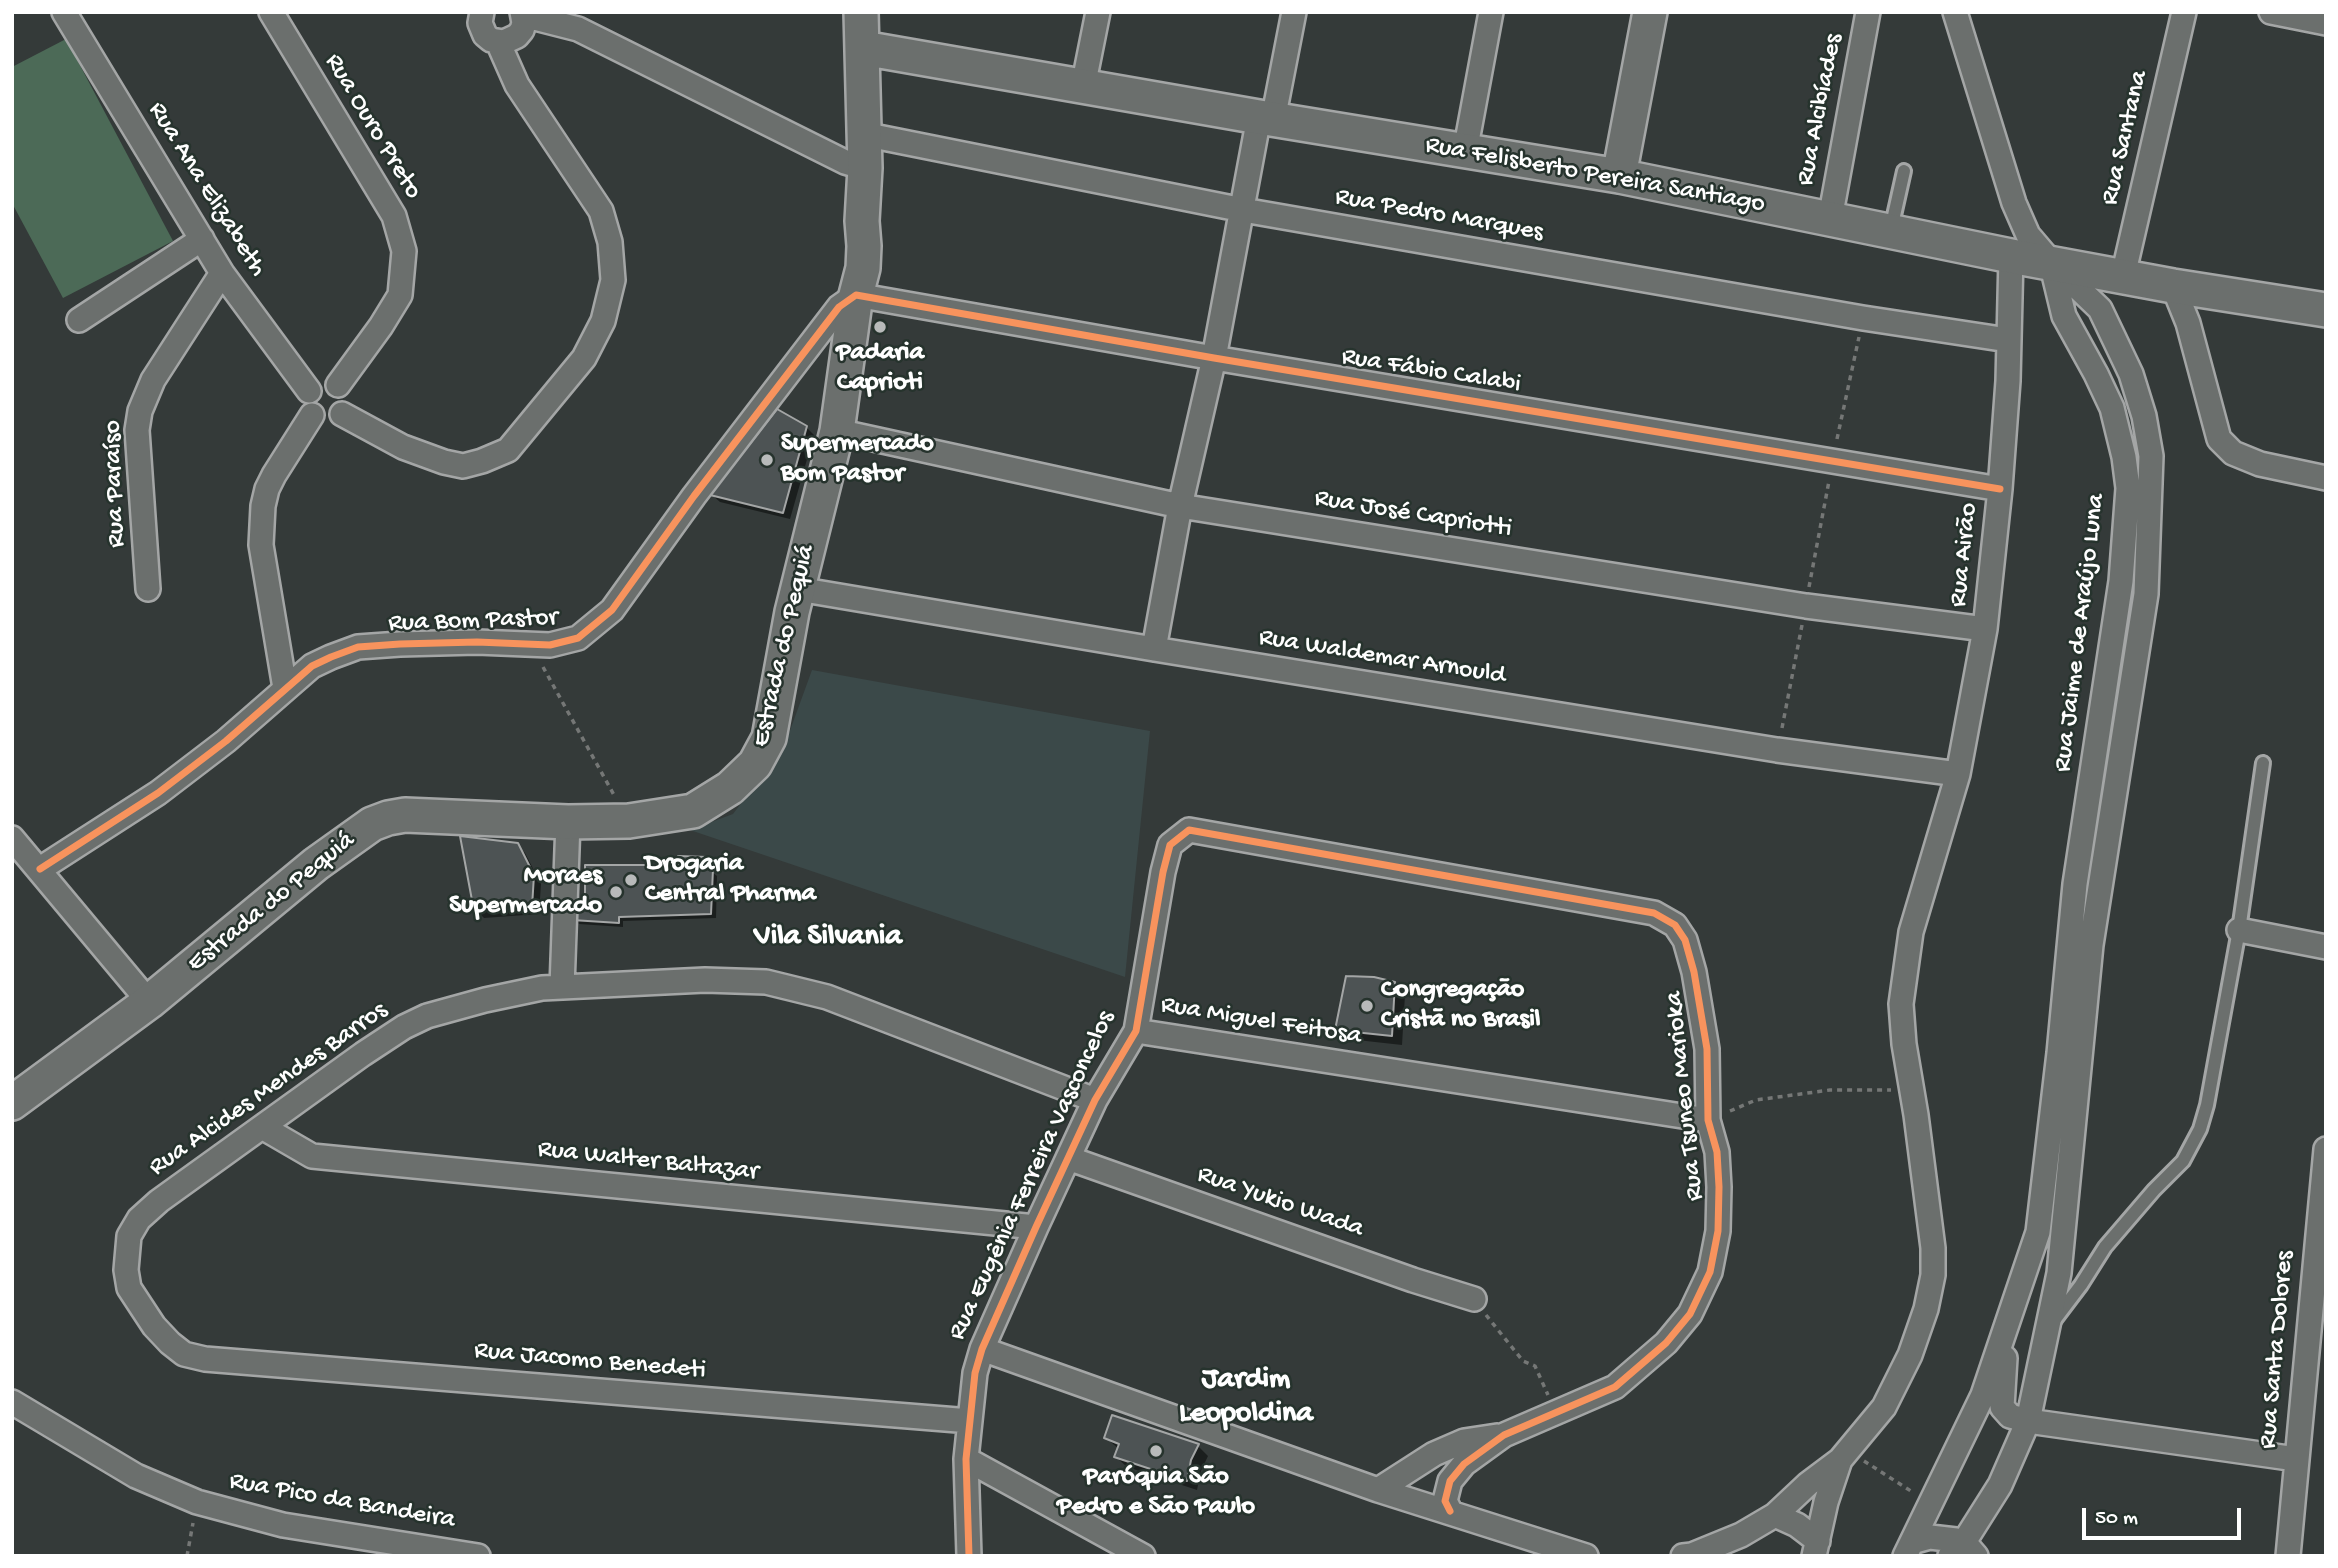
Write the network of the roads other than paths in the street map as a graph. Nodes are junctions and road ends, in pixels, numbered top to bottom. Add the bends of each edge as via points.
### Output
1 (64, 12) edge
2 (271, 12) edge
3 (482, 12) edge
4 (861, 12) edge
5 (1098, 12) edge
6 (1294, 12) edge
7 (1491, 12) edge
8 (1650, 12) edge
9 (1868, 12) edge
10 (1955, 12) edge
11 (2184, 12) edge
12 (2271, 12) edge
13 (522, 14) edge
14 (2326, 23) edge
15 (498, 42) junction
16 (863, 48) junction
17 (1083, 87) junction
18 (1266, 118) junction
19 (863, 134) junction
20 (1465, 152) junction
21 (864, 169) junction
22 (1904, 171) dead end
23 (1619, 176) junction
24 (1243, 210) junction
25 (1829, 219) junction
26 (1891, 230) junction
27 (202, 239) junction
28 (2011, 256) junction
29 (2051, 262) junction
30 (222, 273) junction
31 (2123, 276) junction
32 (2173, 286) junction
33 (856, 295) junction
34 (2326, 310) edge
35 (79, 320) dead end
36 (2008, 340) junction
37 (1214, 358) junction
38 (338, 384) junction
39 (309, 391) junction
40 (342, 414) junction
41 (312, 415) junction
42 (837, 431) junction
43 (2326, 478) edge
44 (2000, 489) junction
45 (1180, 506) junction
46 (148, 589) dead end
47 (798, 589) junction
48 (1985, 629) junction
49 (1154, 649) junction
50 (285, 688) junction
51 (2263, 763) dead end
52 (1958, 774) junction
53 (568, 822) junction
54 (12, 838) edge
55 (40, 869) junction
56 (1163, 872) joint
57 (2239, 930) junction
58 (2326, 947) edge
59 (562, 987) junction
60 (149, 1002) junction
61 (1136, 1031) junction
62 (1096, 1100) junction
63 (12, 1103) edge
64 (1708, 1119) junction
65 (262, 1127) junction
66 (2326, 1149) edge
67 (1068, 1158) junction
68 (1036, 1227) junction
69 (1474, 1299) road end
70 (2011, 1315) junction
71 (2047, 1330) junction
72 (982, 1349) junction
73 (205, 1359) joint
74 (12, 1402) edge
75 (970, 1421) junction
76 (2028, 1421) junction
77 (1504, 1436) junction
78 (1844, 1455) junction
79 (966, 1458) junction
80 (2296, 1458) junction
81 (1378, 1490) junction
82 (1450, 1511) junction
83 (1775, 1515) junction
84 (1816, 1548) edge
85 (1909, 1549) edge
86 (1963, 1551) edge
87 (478, 1556) edge
88 (969, 1556) edge
89 (1143, 1556) edge
90 (1586, 1556) edge
91 (1683, 1556) edge
92 (2288, 1556) edge

1 - 27 street, Rua Ana Elizabeth
2 - 38 street, Rua Ouro Preto via 394,216 404,251 400,295
3 - 15 street via 481,29
4 - 16 street, Estrada do Pequiá
5 - 17 street
6 - 18 street
7 - 20 street
8 - 23 street
9 - 25 street, Rua Alcibíades
10 - 29 street via 2014,203 2028,235
11 - 31 street, Rua Santana
12 - 14 street
13 - 15 street via 524,23 517,36
13 - 21 street via 578,29
15 - 40 street via 523,96 601,211 611,242 613,280 603,321 584,358 508,450 481,461 463,466 444,462 403,447
16 - 17 street, Rua Felisberto Pereira Santiago
16 - 19 street, Estrada do Pequiá
17 - 18 street, Rua Felisberto Pereira Santiago
18 - 20 street, Rua Felisberto Pereira Santiago
18 - 24 street
19 - 21 street, Estrada do Pequiá
19 - 24 street, Rua Pedro Marques
20 - 23 street, Rua Felisberto Pereira Santiago
21 - 33 street, Estrada do Pequiá via 863,268
22 - 26 lane
23 - 25 street, Rua Felisberto Pereira Santiago
24 - 36 street, Rua Pedro Marques
24 - 37 street
25 - 26 street, Rua Felisberto Pereira Santiago
26 - 28 street, Rua Felisberto Pereira Santiago
27 - 30 street, Rua Ana Elizabeth
27 - 35 street
28 - 29 street, Rua Felisberto Pereira Santiago
28 - 36 street, Rua Airão
29 - 31 street, Rua Felisberto Pereira Santiago
29 - 70 street, Rua Jaime de Araújo Luna via 2064,316 2112,408 2128,488 2121,581 2075,884 2038,1232
29 - 71 street, Rua Jaime de Araújo Luna via 2100,309 2131,374 2151,456 2146,594 2091,944 2059,1273
30 - 39 street, Rua Ana Elizabeth
30 - 46 street, Rua Paraíso via 153,380 140,411 137,430
31 - 32 street, Rua Felisberto Pereira Santiago
32 - 34 street, Rua Felisberto Pereira Santiago
32 - 43 street via 2220,439 2234,453 2260,464
33 - 37 street, Rua Fábio Calabi
33 - 42 street, Estrada do Pequiá
33 - 50 street, Rua Bom Pastor via 839,307 612,610 578,638 550,645 477,642 358,647 312,666
36 - 44 street, Rua Airão
37 - 44 street, Rua Fábio Calabi
37 - 45 street
38 - 39 street via 319,382
38 - 40 street via 347,402
39 - 41 street
40 - 41 street via 330,421
41 - 50 street via 274,475 263,506 261,545
42 - 45 street, Rua José Capriotti
42 - 47 street, Estrada do Pequiá
44 - 48 street, Rua Airão
45 - 48 street, Rua José Capriotti via 1806,606
45 - 49 street
47 - 49 street, Rua Waldemar Arnould
47 - 53 street, Estrada do Pequiá via 769,738 755,764 730,788 693,811 629,821
48 - 52 street, Rua Airão
49 - 52 street, Rua Waldemar Arnould via 1764,748
50 - 55 street, Rua Bom Pastor via 167,786
51 - 57 lane, Rua Jaime de Araújo Luna
52 - 78 street, Rua Airão via 1912,932 1901,1004 1930,1218 1933,1275 1910,1355 1884,1407
53 - 59 street
53 - 60 street, Estrada do Pequiá via 405,815 372,824 316,864
54 - 55 street
55 - 60 street
56 - 61 street, Rua Eugênia Ferreira Vasconcelos
56 - 64 street, Rua Tsuneo Marioka via 1170,845 1189,831 1654,913 1675,925 1685,940 1694,972 1707,1049
57 - 58 street
57 - 71 lane, Rua Jaime de Araújo Luna via 2200,1129 2183,1161 2105,1247
59 - 62 street, Rua Alcides Mendes Barros via 766,982 827,997
59 - 65 street, Rua Alcides Mendes Barros via 427,1016 363,1054
60 - 63 street, Estrada do Pequiá
61 - 62 street, Rua Eugênia Ferreira Vasconcelos
61 - 64 street, Rua Miguel Feitosa
62 - 67 street, Rua Eugênia Ferreira Vasconcelos
64 - 77 street, Rua Tsuneo Marioka via 1717,1152 1718,1231 1710,1272 1690,1314 1666,1343 1615,1387
65 - 68 street, Rua Walter Baltazar via 312,1156
65 - 73 street, Rua Alcides Mendes Barros via 159,1201 129,1236 125,1270 129,1288 170,1343 184,1354
66 - 80 street, Rua Santa Dolores
67 - 68 street, Rua Eugênia Ferreira Vasconcelos
67 - 69 street, Rua Yukio Wada
68 - 72 street, Rua Eugênia Ferreira Vasconcelos
70 - 76 street via 2002,1407 2010,1416
70 - 85 street, Rua Jaime de Araújo Luna via 1983,1395
71 - 76 street, Rua Jaime de Araújo Luna
72 - 75 street, Rua Eugênia Ferreira Vasconcelos
72 - 81 street
73 - 75 street, Rua Jacomo Benedeti
74 - 87 street, Rua Pico da Bandeira via 136,1476 197,1502 283,1525
75 - 79 street, Rua Eugênia Ferreira Vasconcelos
76 - 80 street
76 - 86 street, Rua Jaime de Araújo Luna via 2000,1485
77 - 81 street, Rua Tsuneo Marioka via 1454,1445
77 - 82 street, Rua Tsuneo Marioka via 1464,1464 1450,1481 1446,1501
78 - 83 street
78 - 84 street via 1826,1502
79 - 88 street, Rua Eugênia Ferreira Vasconcelos
79 - 89 street
80 - 92 street, Rua Santa Dolores
81 - 82 street
82 - 90 street
83 - 84 street via 1797,1525
83 - 91 street via 1741,1535
85 - 86 street via 1930,1538 1946,1538

